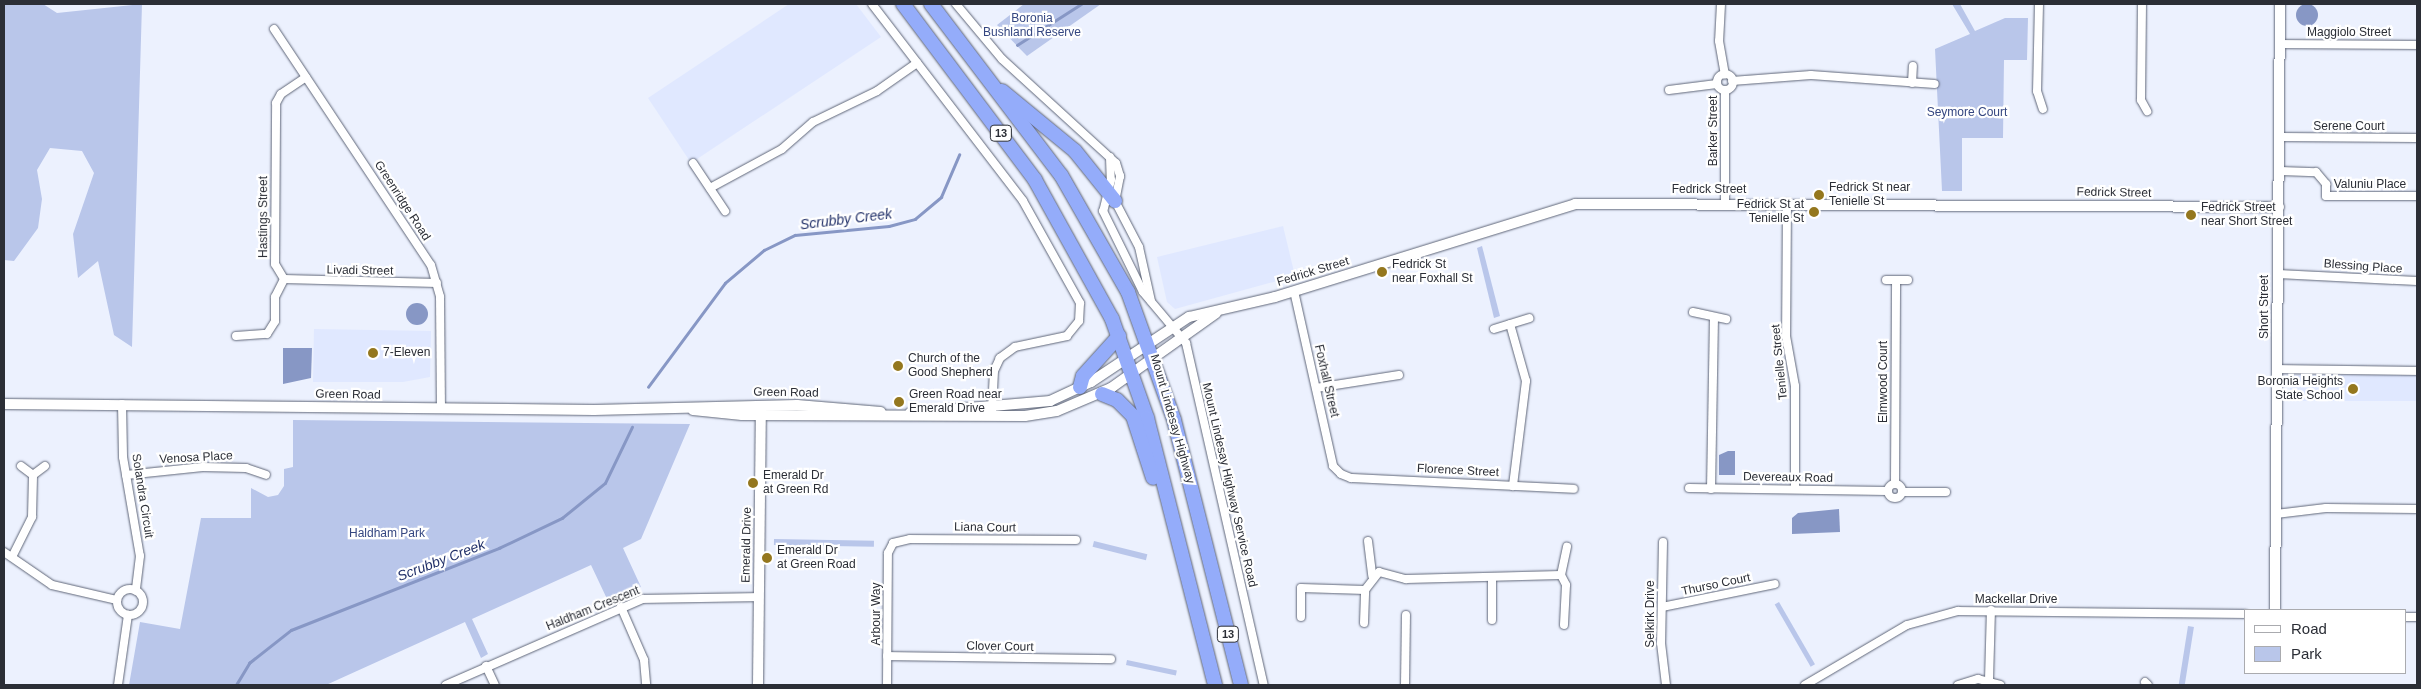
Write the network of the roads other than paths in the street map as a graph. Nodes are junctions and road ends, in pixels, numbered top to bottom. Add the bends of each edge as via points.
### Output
1 (872, 4) edge
2 (903, 4) edge
3 (930, 4) edge
4 (956, 4) edge
5 (1721, 4) edge
6 (2039, 4) edge
7 (2142, 4) edge
8 (2280, 4) edge
9 (274, 29) dead end
10 (2280, 44) junction
11 (2417, 45) edge
12 (917, 63) junction
13 (1913, 66) dead end
14 (1725, 74) junction
15 (306, 77) junction
16 (1732, 82) junction
17 (1912, 83) junction
18 (1717, 84) junction
19 (1934, 84) dead end
20 (997, 89) junction
21 (1669, 90) dead end
22 (1725, 90) junction
23 (2043, 109) dead end
24 (2147, 111) dead end
25 (2280, 138) junction
26 (2417, 138) edge
27 (1110, 157) junction
28 (693, 163) dead end
29 (2280, 172) junction
30 (710, 188) junction
31 (1112, 196) junction
32 (2417, 196) edge
33 (1725, 202) junction
34 (1787, 203) junction
35 (2279, 207) junction
36 (725, 210) dead end
37 (2278, 274) junction
38 (284, 279) junction
39 (1886, 280) dead end
40 (1896, 280) junction
41 (1908, 280) dead end
42 (2417, 282) edge
43 (437, 283) junction
44 (1294, 291) junction
45 (1151, 301) junction
46 (1693, 312) dead end
47 (1216, 314) junction
48 (1529, 318) dead end
49 (1726, 318) dead end
50 (1714, 319) junction
51 (1172, 324) junction
52 (1510, 324) junction
53 (1494, 329) dead end
54 (1182, 335) junction
55 (236, 336) dead end
56 (1119, 336) junction
57 (1148, 341) junction
58 (1127, 356) junction
59 (1153, 356) junction
60 (2277, 369) junction
61 (1133, 372) junction
62 (2417, 372) edge
63 (1399, 375) dead end
64 (1080, 387) junction
65 (1316, 388) junction
66 (1102, 394) junction
67 (4, 404) edge
68 (122, 404) junction
69 (440, 408) junction
70 (761, 410) junction
71 (992, 411) junction
72 (20, 466) dead end
73 (45, 466) dead end
74 (1341, 474) joint
75 (33, 475) junction
76 (126, 475) junction
77 (266, 475) dead end
78 (1895, 484) junction
79 (1513, 486) junction
80 (1689, 488) dead end
81 (1711, 488) junction
82 (1574, 489) dead end
83 (1795, 490) junction
84 (1887, 491) junction
85 (1902, 492) junction
86 (1946, 492) dead end
87 (1170, 509) junction
88 (2417, 509) edge
89 (2276, 514) junction
90 (1076, 540) dead end
91 (1368, 541) dead end
92 (1663, 542) dead end
93 (893, 543) joint
94 (1567, 547) dead end
95 (4, 552) edge
96 (12, 558) junction
97 (1561, 575) junction
98 (1372, 576) junction
99 (1492, 577) junction
100 (1775, 584) dead end
101 (1365, 590) junction
102 (136, 591) junction
103 (759, 597) junction
104 (117, 600) junction
105 (622, 607) junction
106 (1662, 607) junction
107 (2275, 609) edge
108 (1991, 610) junction
109 (2244, 614) edge
110 (128, 615) junction
111 (1406, 616) dead end
112 (1301, 618) dead end
113 (1492, 620) dead end
114 (1364, 623) dead end
115 (1564, 624) dead end
116 (888, 656) junction
117 (1111, 659) dead end
118 (486, 666) junction
119 (1989, 680) junction
120 (118, 685) edge
121 (446, 685) edge
122 (494, 685) edge
123 (646, 685) edge
124 (758, 685) edge
125 (887, 685) edge
126 (1215, 685) edge
127 (1241, 685) edge
128 (1264, 685) edge
129 (1404, 685) edge
130 (1666, 685) edge
131 (1805, 685) edge
132 (1958, 685) edge
133 (2000, 685) edge

1 - 12 street
2 - 56 highway, Mount Lindesay Highway / 13 via 1034,180 1088,269
3 - 20 highway, Mount Lindesay Highway / 13
4 - 27 street, Mount Lindesay Highway Service Road via 1002,59
5 - 14 street via 1719,41
6 - 23 street via 2037,91
7 - 24 street via 2141,100
8 - 10 street, Short Street
9 - 15 street, Greenridge Road
10 - 11 street, Maggiolo Street
10 - 25 street, Short Street
12 - 30 street via 877,91 813,122 782,149
12 - 71 street via 1023,201 1080,303 1079,321 1067,336 1015,347 1000,358 994,371
13 - 17 street
14 - 16 street
14 - 18 street
15 - 38 street, Hastings Street via 281,94 276,103 275,264
15 - 43 street, Greenridge Road via 431,266
16 - 17 street via 1811,75
16 - 22 street
17 - 19 street
18 - 21 street
18 - 22 street
20 - 31 highway via 1012,96 1065,142
20 - 57 highway, Mount Lindesay Highway / 13 via 1089,219
22 - 33 street, Barker Street
25 - 26 street, Serene Court
25 - 29 street, Short Street
27 - 31 street, Mount Lindesay Highway Service Road
27 - 31 street, Mount Lindesay Highway Service Road via 1119,170
28 - 30 street
29 - 32 street, Valuniu Place via 2316,172 2322,176 2326,196
29 - 35 street, Short Street
30 - 36 street
31 - 45 street, Mount Lindesay Highway Service Road via 1141,252
31 - 45 street, Mount Lindesay Highway Service Road via 1103,206 1106,220
33 - 34 street, Fedrick Street
33 - 44 street, Fedrick Street via 1575,204
34 - 35 street, Fedrick Street
34 - 83 street, Tenielle Street via 1786,336 1795,386
35 - 37 street, Short Street
37 - 42 street, Blessing Place
37 - 60 street, Short Street
38 - 43 street, Livadi Street
38 - 55 street via 275,296 272,328 258,336
39 - 40 street
40 - 41 street
40 - 78 street, Elmwood Court
43 - 69 street, Greenridge Road
44 - 47 street, Fedrick Street
44 - 65 street, Foxhall Street
45 - 51 street, Mount Lindesay Highway Service Road
46 - 50 street
47 - 51 street, Fedrick Street via 1199,313
47 - 54 street, Fedrick Street
48 - 52 street
49 - 50 street
50 - 81 street
51 - 54 street, Mount Lindesay Highway Service Road
51 - 57 street, Fedrick Street
52 - 53 street
52 - 79 street via 1526,381
54 - 59 street, Fedrick Street
54 - 128 street, Mount Lindesay Highway Service Road
56 - 58 highway, Mount Lindesay Highway / 13
56 - 64 highway via 1083,376
57 - 58 street, Green Road
57 - 59 highway, Mount Lindesay Highway / 13
58 - 61 highway, Mount Lindesay Highway / 13
58 - 64 street, Green Road
59 - 61 street, Green Road
59 - 127 highway, Mount Lindesay Highway / 13 via 1174,420
60 - 62 street
60 - 89 street, Short Street
61 - 66 street, Green Road
61 - 87 highway, Mount Lindesay Highway / 13
63 - 65 street
64 - 71 street, Green Road via 1038,403
65 - 74 street, Foxhall Street via 1333,466
66 - 71 street, Green Road via 1058,411
66 - 87 highway via 1117,400 1133,416 1158,493
67 - 68 street, Green Road
68 - 69 street, Green Road
68 - 76 street, Solandra Circuit
69 - 70 street, Green Road via 692,409 712,415
70 - 71 street, Green Road
70 - 103 street, Emerald Drive
72 - 75 street
73 - 75 street
74 - 79 street, Florence Street via 1351,478
75 - 96 street via 32,517
76 - 77 street, Venosa Place via 212,467 246,468
76 - 102 street, Solandra Circuit via 140,556
78 - 84 street
78 - 85 street
79 - 82 street, Florence Street
80 - 81 street, Devereaux Road
81 - 83 street, Devereaux Road
83 - 84 street, Devereaux Road
84 - 85 street, Devereaux Road via 1894,498
85 - 86 street
87 - 126 highway, Mount Lindesay Highway / 13
88 - 89 street via 2326,508
89 - 107 street, Short Street
90 - 93 street, Liana Court via 910,539
91 - 98 street
92 - 106 street, Selkirk Drive
93 - 116 street, Arbour Way via 888,553
94 - 97 street
95 - 96 street
96 - 104 street via 52,585
97 - 99 street via 1503,573
97 - 115 street via 1566,585
98 - 99 street via 1389,572 1406,579
98 - 101 street
99 - 113 street
100 - 106 street, Thurso Court
101 - 112 street via 1302,588
101 - 114 street
102 - 104 street via 124,590
102 - 110 street via 142,606
103 - 105 street, Haldham Crescent via 661,596
103 - 124 street, Emerald Drive
104 - 110 street via 121,611
105 - 118 street, Haldham Crescent
105 - 123 street via 644,660
106 - 130 street, Selkirk Drive
108 - 109 street, Mackellar Drive
108 - 119 street
108 - 131 street, Mackellar Drive via 1958,611 1906,625
110 - 120 street
111 - 129 street
116 - 117 street, Clover Court
116 - 125 street, Arbour Way
118 - 121 street, Haldham Crescent
118 - 122 street
119 - 132 street
119 - 133 street

